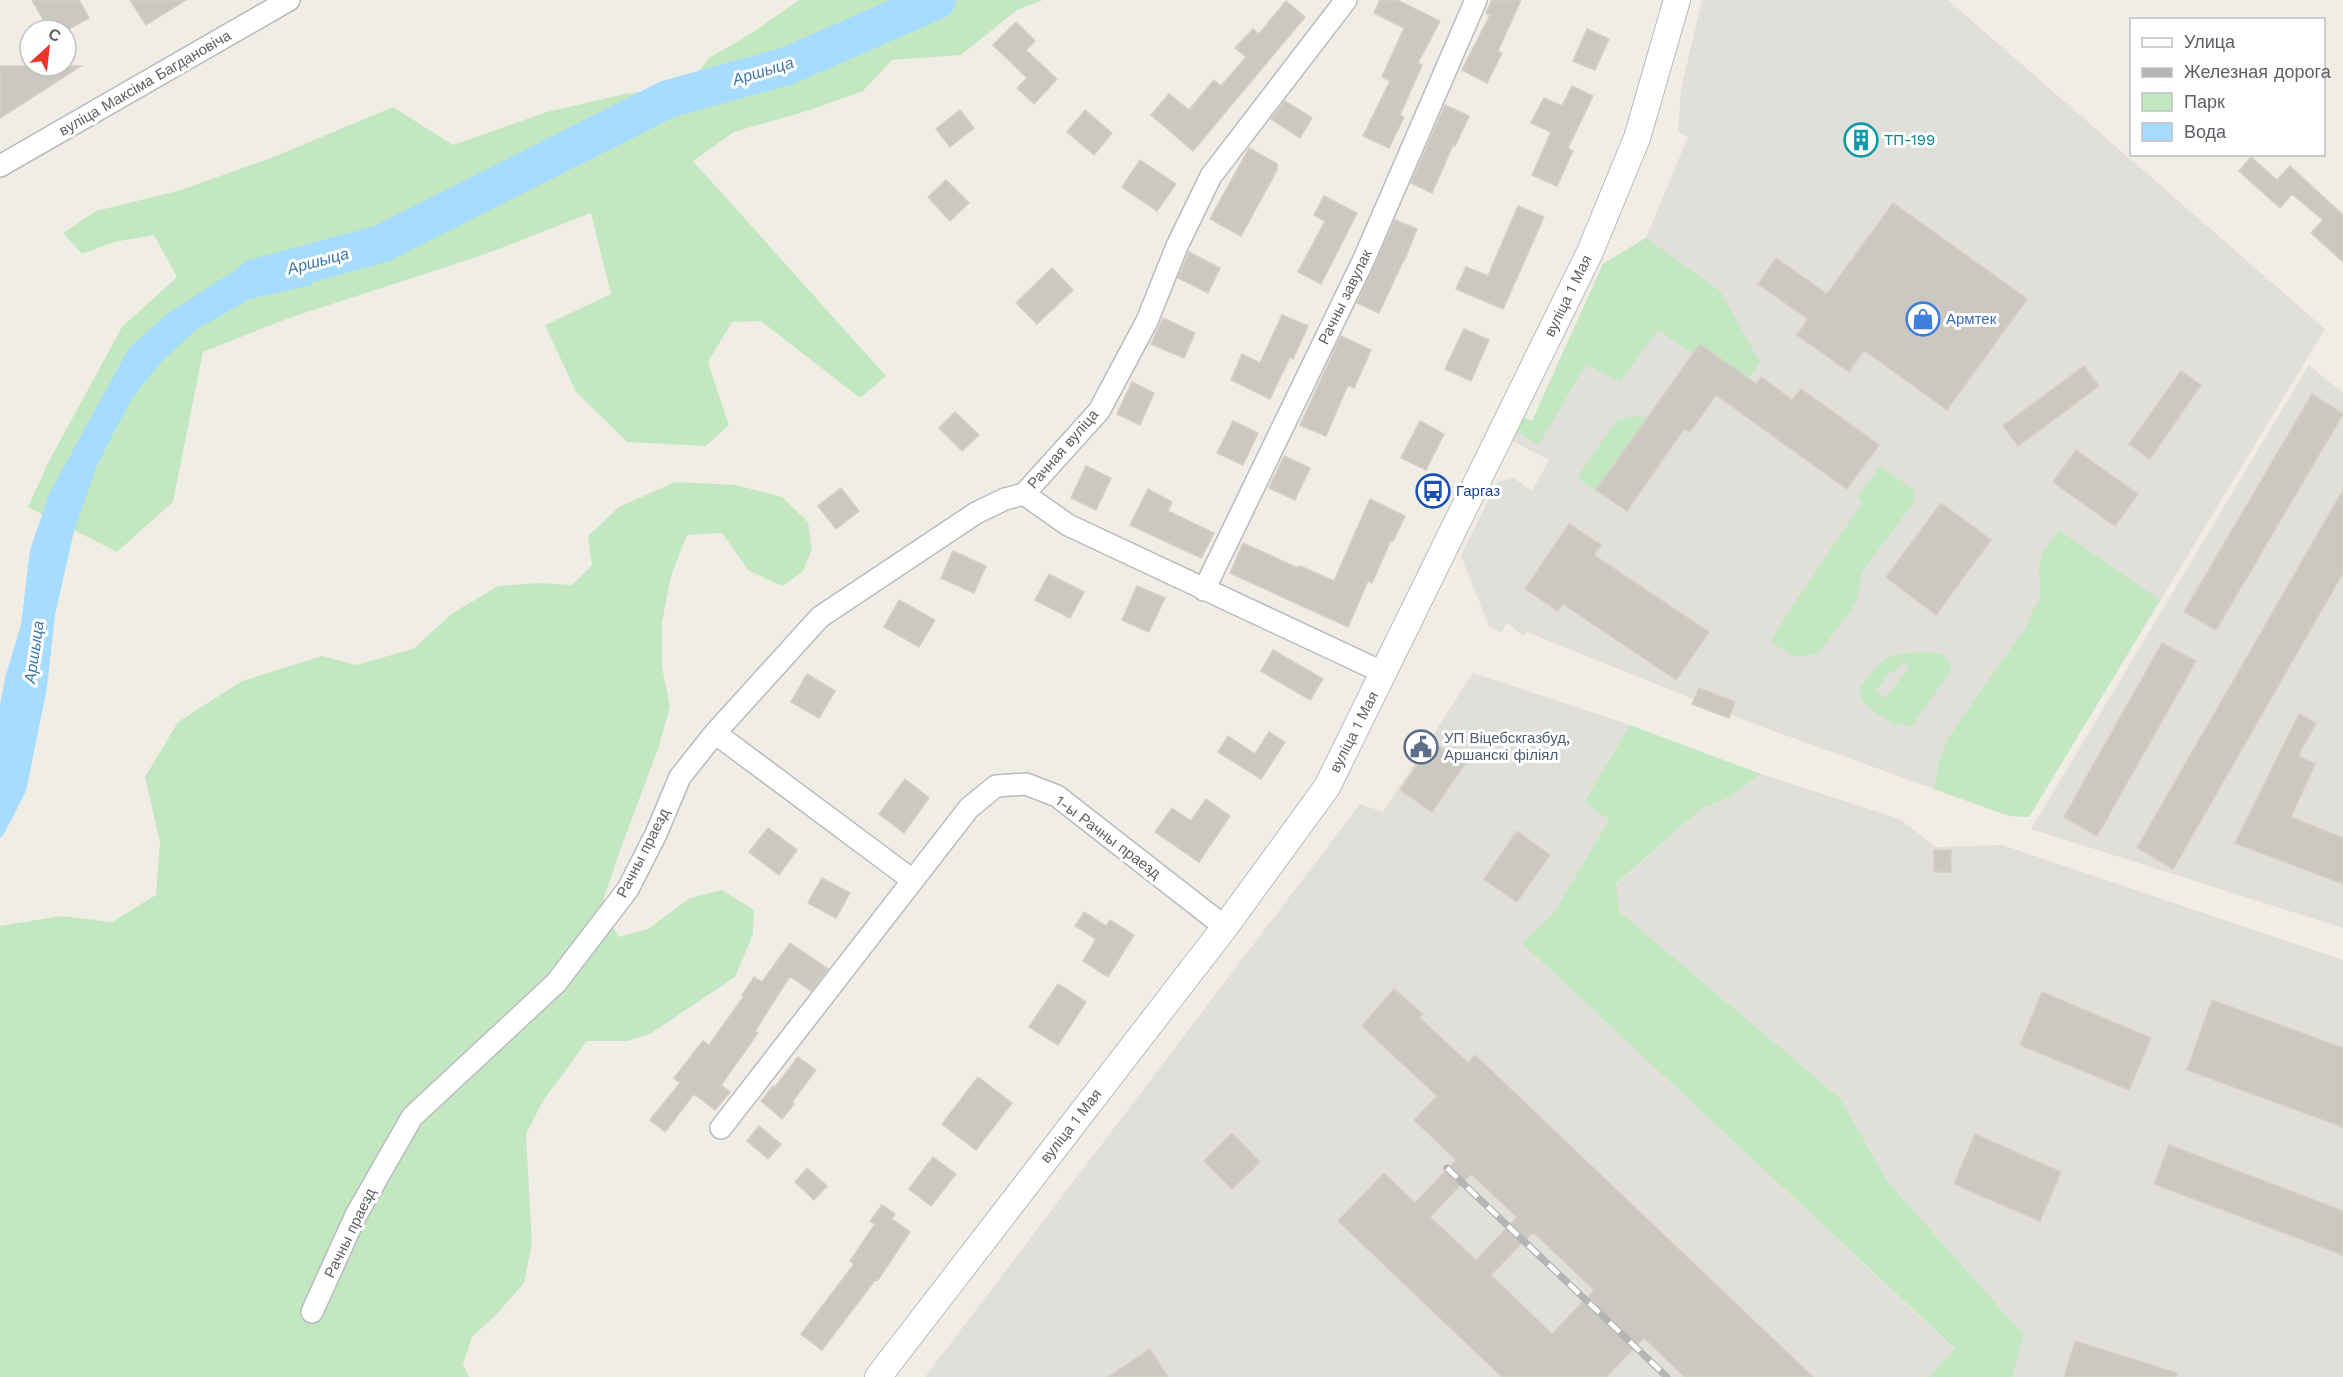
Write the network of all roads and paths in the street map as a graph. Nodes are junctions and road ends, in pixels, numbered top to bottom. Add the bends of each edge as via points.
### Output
1 (289, 0) edge
2 (1346, 0) edge
3 (1476, 0) edge
4 (1677, 0) edge
5 (0, 166) edge
6 (1024, 494) junction
7 (1204, 590) junction
8 (1384, 673) junction
9 (715, 733) junction
10 (911, 879) junction
11 (1225, 927) junction
12 (721, 1128) dead end
13 (312, 1312) dead end
14 (878, 1377) edge

1 - 5 street, вуліца Максіма Багдановіча
2 - 6 street, Рачная вуліца via 1211,176 1147,321 1099,411
3 - 7 street, Рачны завулак via 1364,259
4 - 8 street, вуліца 1 Мая via 1637,138 1590,252
6 - 7 street, Рачная вуліца via 1068,525
6 - 9 street, Рачны праезд via 976,513 820,617
7 - 8 street, Рачная вуліца
8 - 11 street, вуліца 1 Мая via 1327,787
9 - 10 street
9 - 13 street, Рачны праезд via 680,777 628,889 556,983 412,1117 356,1215
10 - 11 street, 1-ы Рачны праезд via 969,808 996,786 1026,784 1057,796
10 - 12 street, 1-ы Рачны праезд
11 - 14 street, вуліца 1 Мая

